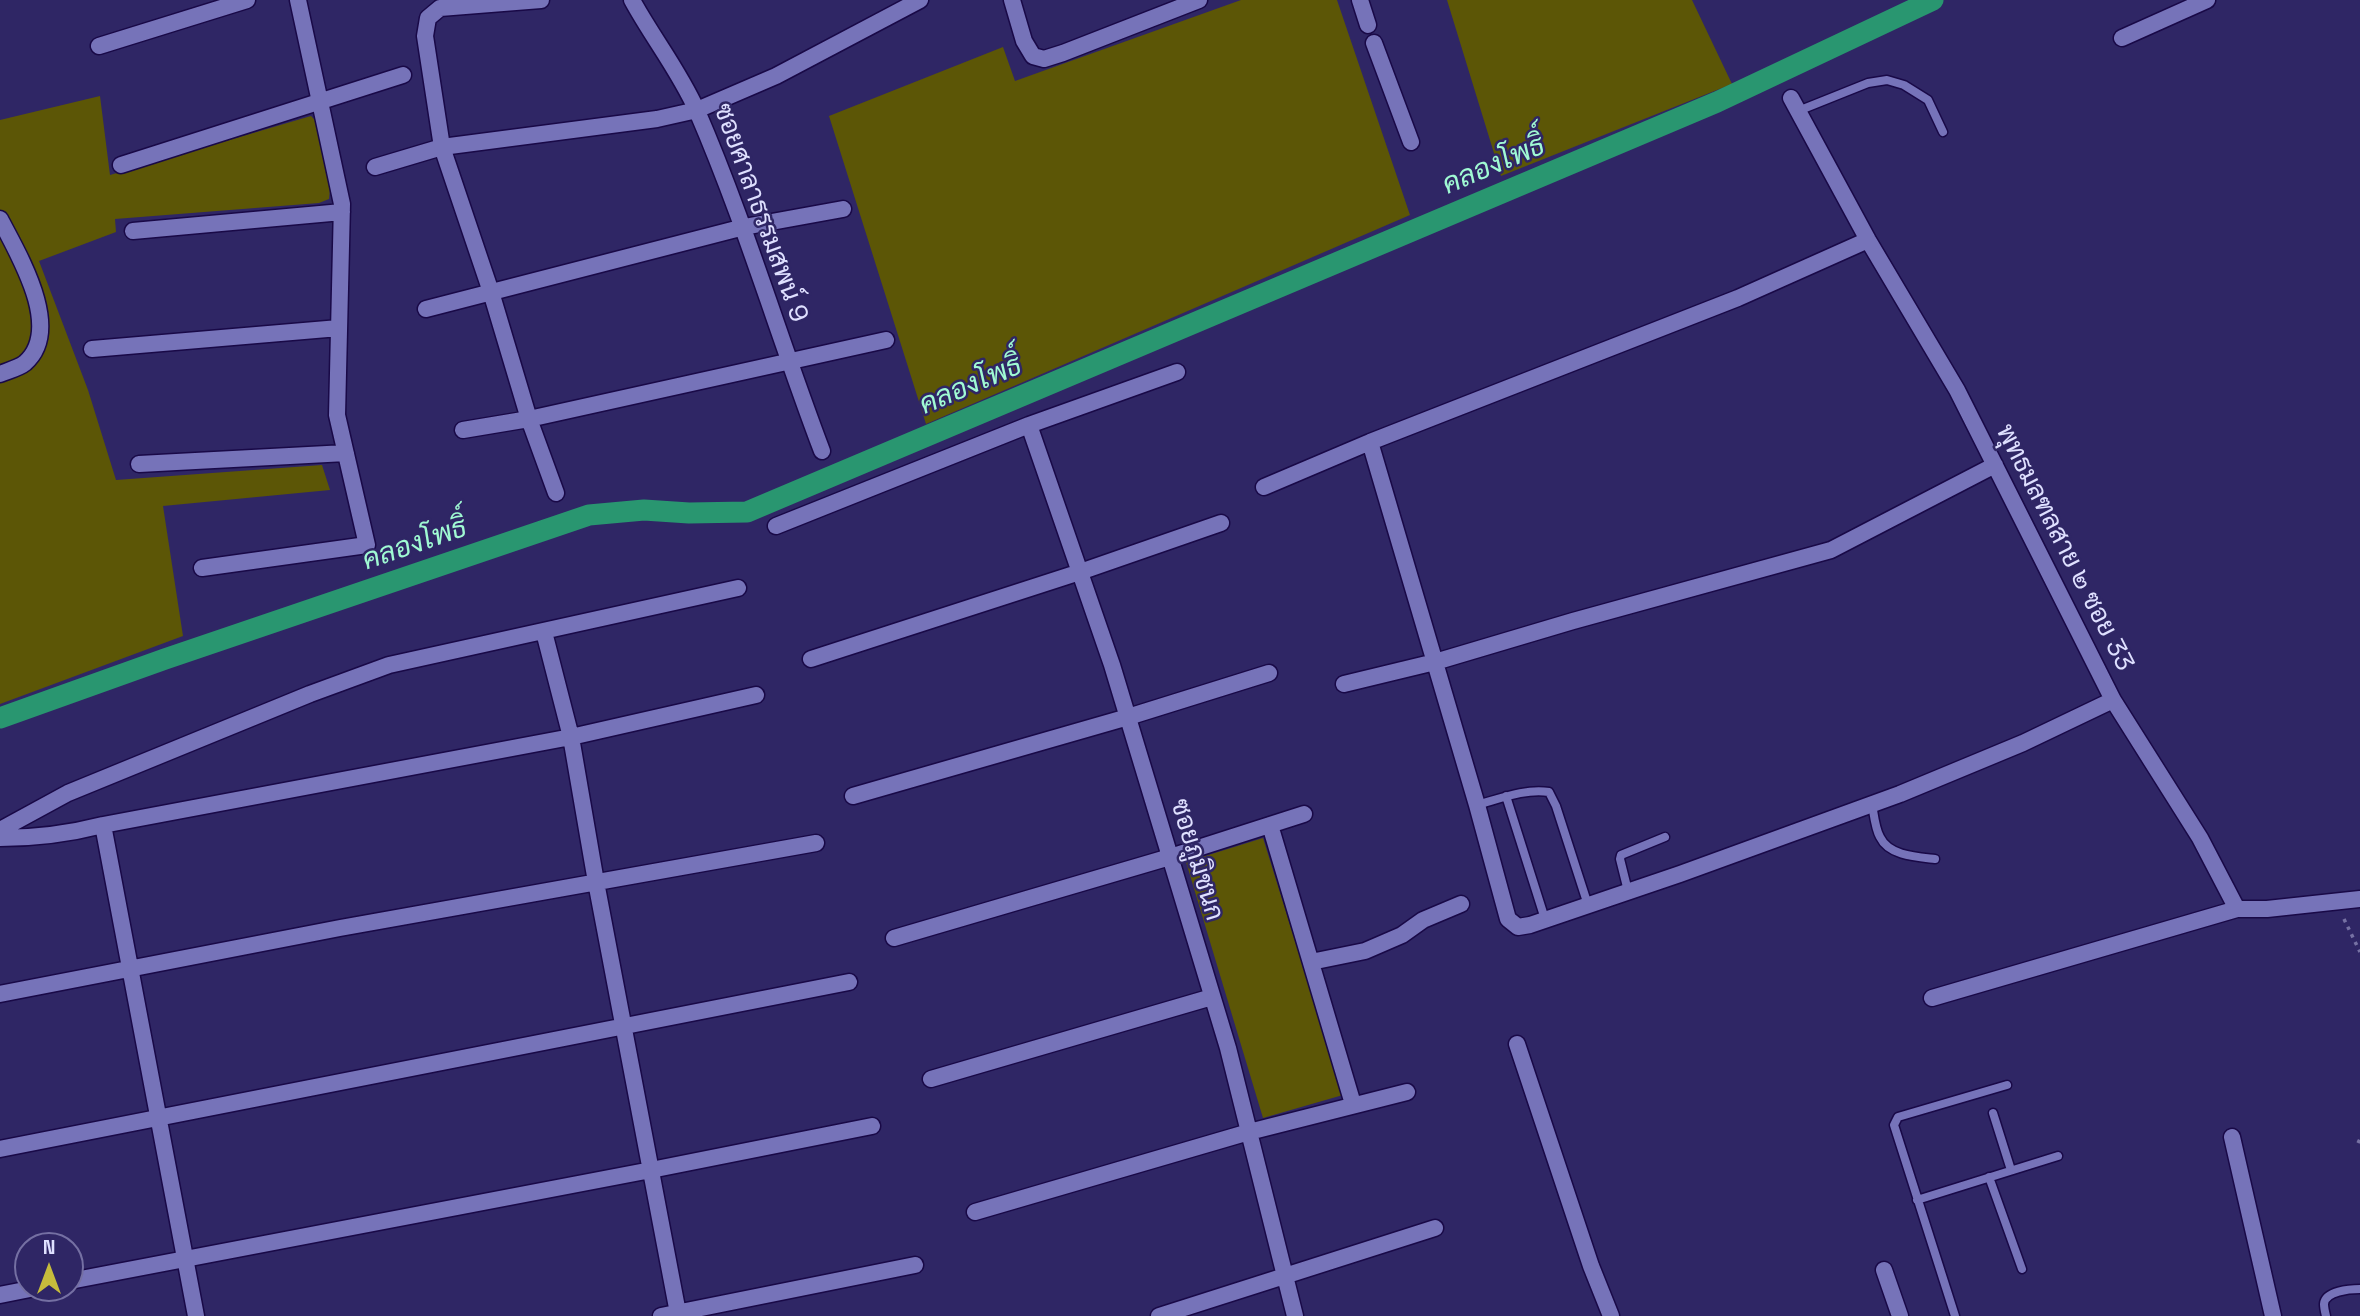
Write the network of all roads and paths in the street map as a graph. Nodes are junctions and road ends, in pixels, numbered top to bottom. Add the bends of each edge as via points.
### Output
1 (247, 0) edge
2 (298, 0) edge
3 (541, 0) edge
4 (632, 0) edge
5 (920, 0) edge
6 (1012, 0) edge
7 (1199, 0) edge
8 (1360, 0) edge
9 (2207, 0) edge
10 (1368, 24) dead end
11 (2122, 38) dead end
12 (1374, 43) dead end
13 (99, 46) dead end
14 (403, 75) dead end
15 (320, 102) junction
16 (1795, 105) joint
17 (697, 110) junction
18 (1944, 132) dead end
19 (1411, 142) dead end
20 (442, 147) junction
21 (121, 165) dead end
22 (376, 167) dead end
23 (843, 209) dead end
24 (342, 212) junction
25 (0, 219) edge
26 (744, 227) junction
27 (133, 231) dead end
28 (1868, 240) junction
29 (491, 292) junction
30 (426, 309) dead end
31 (340, 328) junction
32 (886, 340) dead end
33 (92, 349) dead end
34 (788, 362) junction
35 (1177, 372) dead end
36 (0, 374) edge
37 (529, 419) junction
38 (1029, 425) junction
39 (463, 430) dead end
40 (1370, 442) junction
41 (822, 452) dead end
42 (346, 453) junction
43 (139, 464) dead end
44 (1994, 465) junction
45 (1265, 486) dead end
46 (556, 493) dead end
47 (1222, 523) dead end
48 (776, 526) dead end
49 (202, 568) dead end
50 (1080, 572) junction
51 (738, 589) dead end
52 (544, 632) junction
53 (811, 659) dead end
54 (1435, 662) junction
55 (1269, 673) dead end
56 (1344, 684) dead end
57 (756, 695) dead end
58 (2113, 700) junction
59 (1128, 717) junction
60 (571, 737) junction
61 (853, 796) dead end
62 (1506, 796) junction
63 (1871, 804) junction
64 (1477, 805) junction
65 (1304, 814) dead end
66 (103, 825) junction
67 (1270, 825) junction
68 (0, 830) edge
69 (1665, 837) dead end
70 (0, 838) edge
71 (816, 843) dead end
72 (1170, 857) junction
73 (1935, 859) dead end
74 (596, 882) junction
75 (1628, 891) junction
76 (2360, 899) edge
77 (2334, 901) junction
78 (1461, 904) dead end
79 (1588, 905) junction
80 (2237, 909) junction
81 (1545, 919) junction
82 (894, 939) dead end
83 (2360, 952) edge
84 (1311, 962) junction
85 (130, 968) junction
86 (849, 982) dead end
87 (0, 993) edge
88 (1212, 997) junction
89 (1932, 998) dead end
90 (624, 1025) junction
91 (1517, 1044) dead end
92 (931, 1079) dead end
93 (2007, 1085) dead end
94 (1407, 1092) dead end
95 (1353, 1104) junction
96 (1993, 1113) dead end
97 (158, 1119) junction
98 (872, 1126) dead end
99 (1249, 1132) junction
100 (2232, 1137) dead end
101 (0, 1149) edge
102 (2059, 1156) dead end
103 (651, 1170) junction
104 (2011, 1170) junction
105 (1989, 1177) junction
106 (1917, 1200) junction
107 (975, 1212) dead end
108 (1435, 1228) dead end
109 (185, 1258) junction
110 (915, 1265) dead end
111 (2022, 1269) dead end
112 (1884, 1270) dead end
113 (1286, 1274) junction
114 (84, 1278) edge
115 (2360, 1289) edge
116 (678, 1313) junction
117 (196, 1316) edge
118 (661, 1316) edge
119 (1159, 1316) edge
120 (1295, 1316) edge
121 (1611, 1316) edge
122 (1900, 1316) edge
123 (1955, 1316) edge
124 (2273, 1316) edge
125 (2326, 1316) edge

1 - 13 street
2 - 15 street
3 - 20 street via 440,8 428,18 425,36
4 - 17 street, ซอยศาลาธรรมสพน์ 9
5 - 17 street via 776,76
6 - 7 street via 1024,41 1033,56 1044,59
8 - 10 street
9 - 11 street
12 - 19 street
14 - 15 street
15 - 21 street
15 - 24 street
16 - 18 lane via 1887,80 1928,100
16 - 28 street, พุทธมลฑลสาย ๒ ซอย 33
17 - 20 street via 656,120
17 - 26 street, ซอยศาลาธรรมสพน์ 9
20 - 22 street
20 - 29 street
23 - 26 street
24 - 27 street
24 - 31 street
25 - 36 street via 34,288 39,342 24,363
26 - 29 street
26 - 34 street, ซอยศาลาธรรมสพน์ 9
28 - 40 street via 1738,298
28 - 44 street, พุทธมลฑลสาย ๒ ซอย 33 via 1957,390
29 - 30 street
29 - 37 street
31 - 33 street
31 - 42 street via 337,415
32 - 34 street
34 - 37 street
34 - 41 street, ซอยศาลาธรรมสพน์ 9
35 - 38 street
37 - 39 street
37 - 46 street
38 - 48 street
38 - 50 street, ซอยภูมิชนก
40 - 45 street
40 - 54 street
42 - 43 street
42 - 49 street via 368,545
44 - 54 street via 1831,550
44 - 58 street, พุทธมลฑลสาย ๒ ซอย 33
47 - 50 street
50 - 53 street
50 - 59 street, ซอยภูมิชนก
51 - 52 street
52 - 60 street
52 - 68 street via 389,665 68,793
54 - 56 street
54 - 64 street
55 - 59 street
57 - 60 street
58 - 63 street via 2023,743
58 - 80 street, พุทธมลฑลสาย ๒ ซอย 33 via 2200,838
59 - 61 street
59 - 72 street, ซอยภูมิชนก
60 - 66 street
60 - 74 street
62 - 64 lane
62 - 79 lane via 1549,792
62 - 81 lane
63 - 73 lane via 1880,839 1891,849
63 - 75 street
64 - 81 street via 1508,919 1518,927
65 - 67 street
66 - 70 street via 69,834
66 - 85 street
67 - 72 street
67 - 84 street
69 - 75 lane via 1621,855
71 - 74 street
72 - 82 street
72 - 88 street, ซอยภูมิชนก
74 - 85 street
74 - 90 street
75 - 79 street
76 - 77 street
77 - 80 street
77 - 83 path
78 - 84 street via 1365,951
79 - 81 street
80 - 89 street
84 - 95 street
85 - 87 street
85 - 97 street
86 - 90 street
88 - 92 street
88 - 99 street, ซอยภูมิชนก
90 - 97 street
90 - 103 street
91 - 121 street
93 - 106 lane via 1895,1120
94 - 95 street
95 - 99 street
96 - 104 lane
97 - 101 street
97 - 109 street
98 - 103 street
99 - 107 street
99 - 113 street, ซอยภูมิชนก
100 - 124 street
102 - 104 lane
103 - 109 street
103 - 116 street
104 - 105 lane
105 - 106 lane
105 - 111 lane
106 - 123 lane
108 - 113 street
109 - 114 street
109 - 117 street
110 - 116 street
112 - 122 street
113 - 119 street
113 - 120 street, ซอยภูมิชนก
115 - 125 lane via 2326,1298
116 - 118 street

